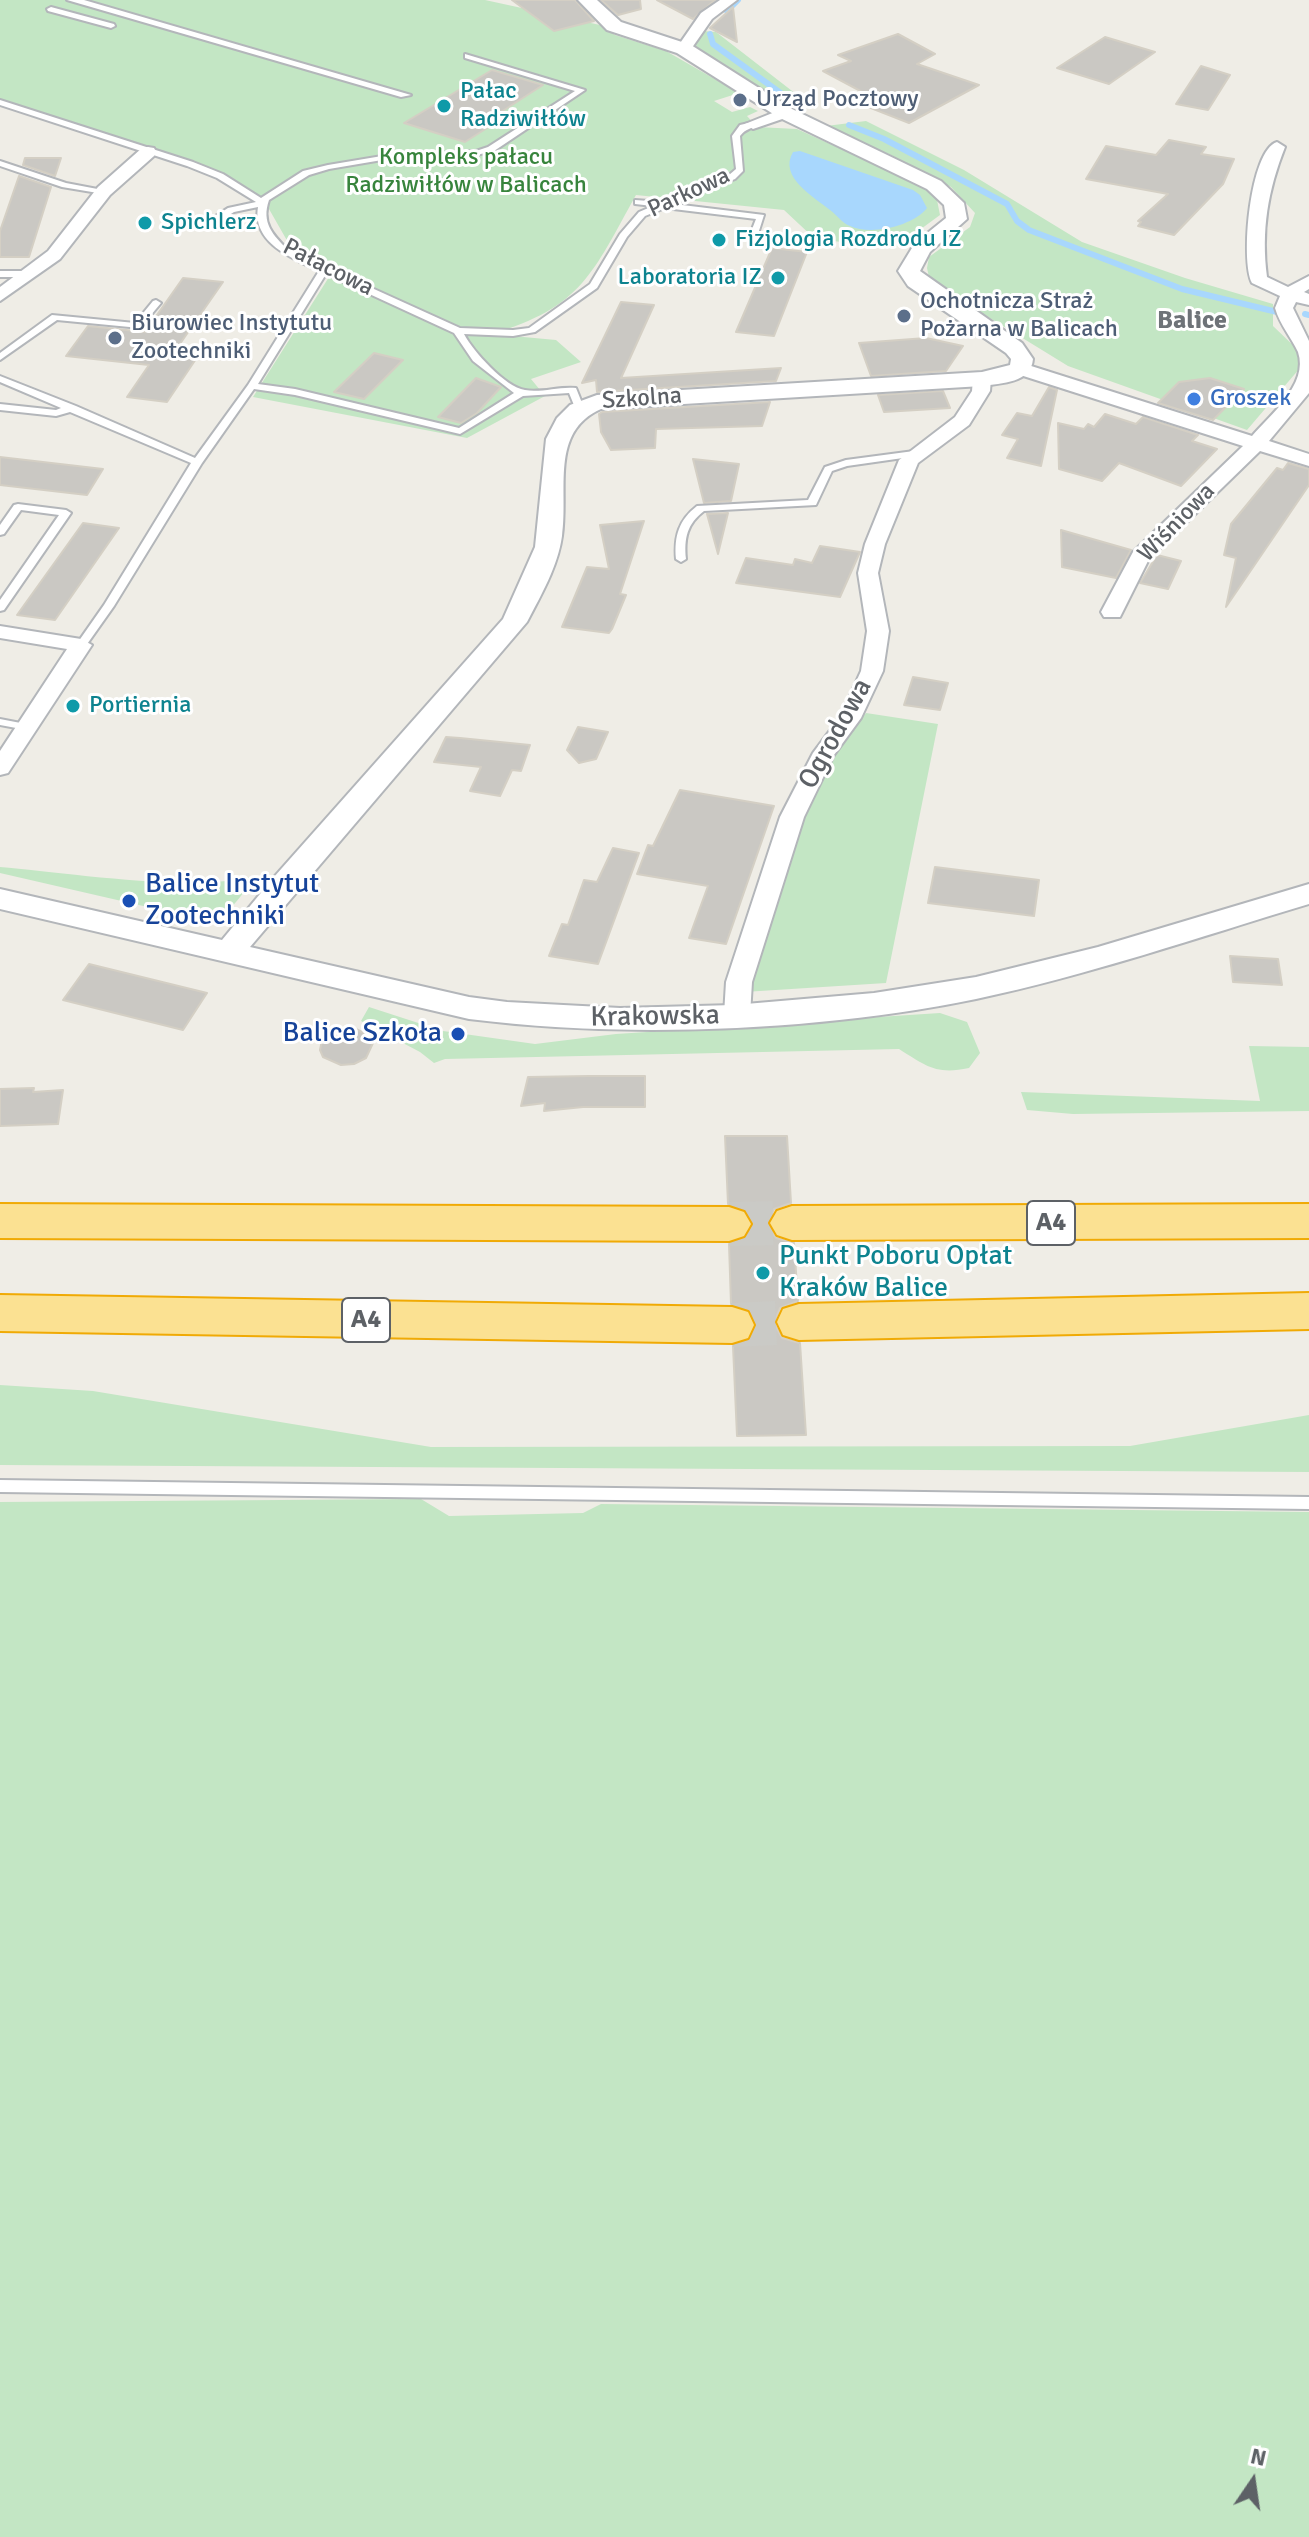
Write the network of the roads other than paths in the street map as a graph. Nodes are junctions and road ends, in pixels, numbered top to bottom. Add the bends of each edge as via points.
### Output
1 (72, 0) edge
2 (587, 0) edge
3 (730, 0) edge
4 (51, 9) dead end
5 (111, 26) dead end
6 (684, 49) junction
7 (468, 56) dead end
8 (405, 95) dead end
9 (0, 102) edge
10 (785, 113) junction
11 (753, 124) joint
12 (1277, 147) dead end
13 (148, 152) junction
14 (0, 163) edge
15 (104, 191) junction
16 (638, 202) dead end
17 (263, 203) junction
18 (660, 205) junction
19 (214, 221) dead end
20 (753, 237) dead end
21 (323, 271) junction
22 (0, 274) edge
23 (29, 274) junction
24 (1309, 281) edge
25 (0, 296) edge
26 (1300, 297) edge
27 (156, 303) dead end
28 (458, 331) junction
29 (0, 357) edge
30 (1021, 369) junction
31 (0, 379) edge
32 (982, 379) junction
33 (252, 386) junction
34 (521, 393) junction
35 (0, 407) edge
36 (74, 408) junction
37 (579, 408) junction
38 (1255, 445) junction
39 (914, 454) junction
40 (1309, 460) edge
41 (197, 462) junction
42 (0, 532) edge
43 (681, 559) dead end
44 (0, 608) edge
45 (1112, 612) dead end
46 (0, 632) edge
47 (81, 645) junction
48 (0, 722) edge
49 (27, 727) junction
50 (0, 768) edge
51 (1309, 894) edge
52 (0, 899) edge
53 (229, 952) junction
54 (737, 1015) junction
55 (0, 1221) edge
56 (1309, 1221) edge
57 (792, 1223) tunnel mouth
58 (729, 1224) tunnel mouth
59 (1309, 1311) edge
60 (0, 1313) edge
61 (799, 1322) tunnel mouth
62 (732, 1325) tunnel mouth
63 (0, 1486) edge
64 (1309, 1503) edge

1 - 8 street
2 - 6 street via 614,26
3 - 6 street via 706,16
4 - 5 lane
6 - 10 street
7 - 17 lane, Pałacowa via 581,90 491,149 328,167 306,173
9 - 13 lane
10 - 11 street, Parkowa
10 - 30 street via 934,185 954,203 957,219 922,245 909,271 1014,348 1022,359
11 - 18 lane, Parkowa via 736,136 740,169 732,177
12 - 26 street via 1261,185 1254,252 1258,279
13 - 15 street
13 - 17 lane via 220,176
14 - 15 lane via 65,185
15 - 23 street via 61,247
16 - 18 lane
17 - 19 lane via 231,210
17 - 21 lane, Pałacowa via 263,230 285,252
18 - 20 lane via 761,217
18 - 28 lane, Parkowa via 642,214 623,236 594,286 557,315 532,330
21 - 28 lane, Pałacowa
21 - 33 lane
22 - 23 lane
23 - 25 street
24 - 26 street
26 - 38 street, Wiśniowa via 1284,308 1308,354 1309,375
27 - 29 lane via 137,326 55,317
28 - 34 lane via 484,369
30 - 32 street, Szkolna
30 - 38 street
31 - 36 lane
32 - 37 street, Szkolna via 597,402
32 - 39 street via 981,391 962,421
33 - 34 lane via 460,431
33 - 41 lane
34 - 37 lane via 573,390
35 - 36 lane via 56,413
36 - 41 lane
37 - 53 street, Szkolna via 564,420 556,437 550,537 514,622
38 - 40 street
38 - 45 street, Wiśniowa via 1140,556
39 - 43 lane via 828,469 812,503 701,508 686,519 679,539
39 - 54 street, Ogrodowa via 868,573 878,631 872,671 792,817 739,982
41 - 47 lane
42 - 44 lane via 18,507 66,513
46 - 47 street
47 - 49 street
48 - 49 lane
49 - 50 street
51 - 54 street, Krakowska via 978,988 869,1005
52 - 53 street, Krakowska
53 - 54 street, Krakowska via 417,998 515,1015
55 - 58 highway
56 - 57 highway, A4
59 - 61 highway
60 - 62 highway, A4
63 - 64 lane

